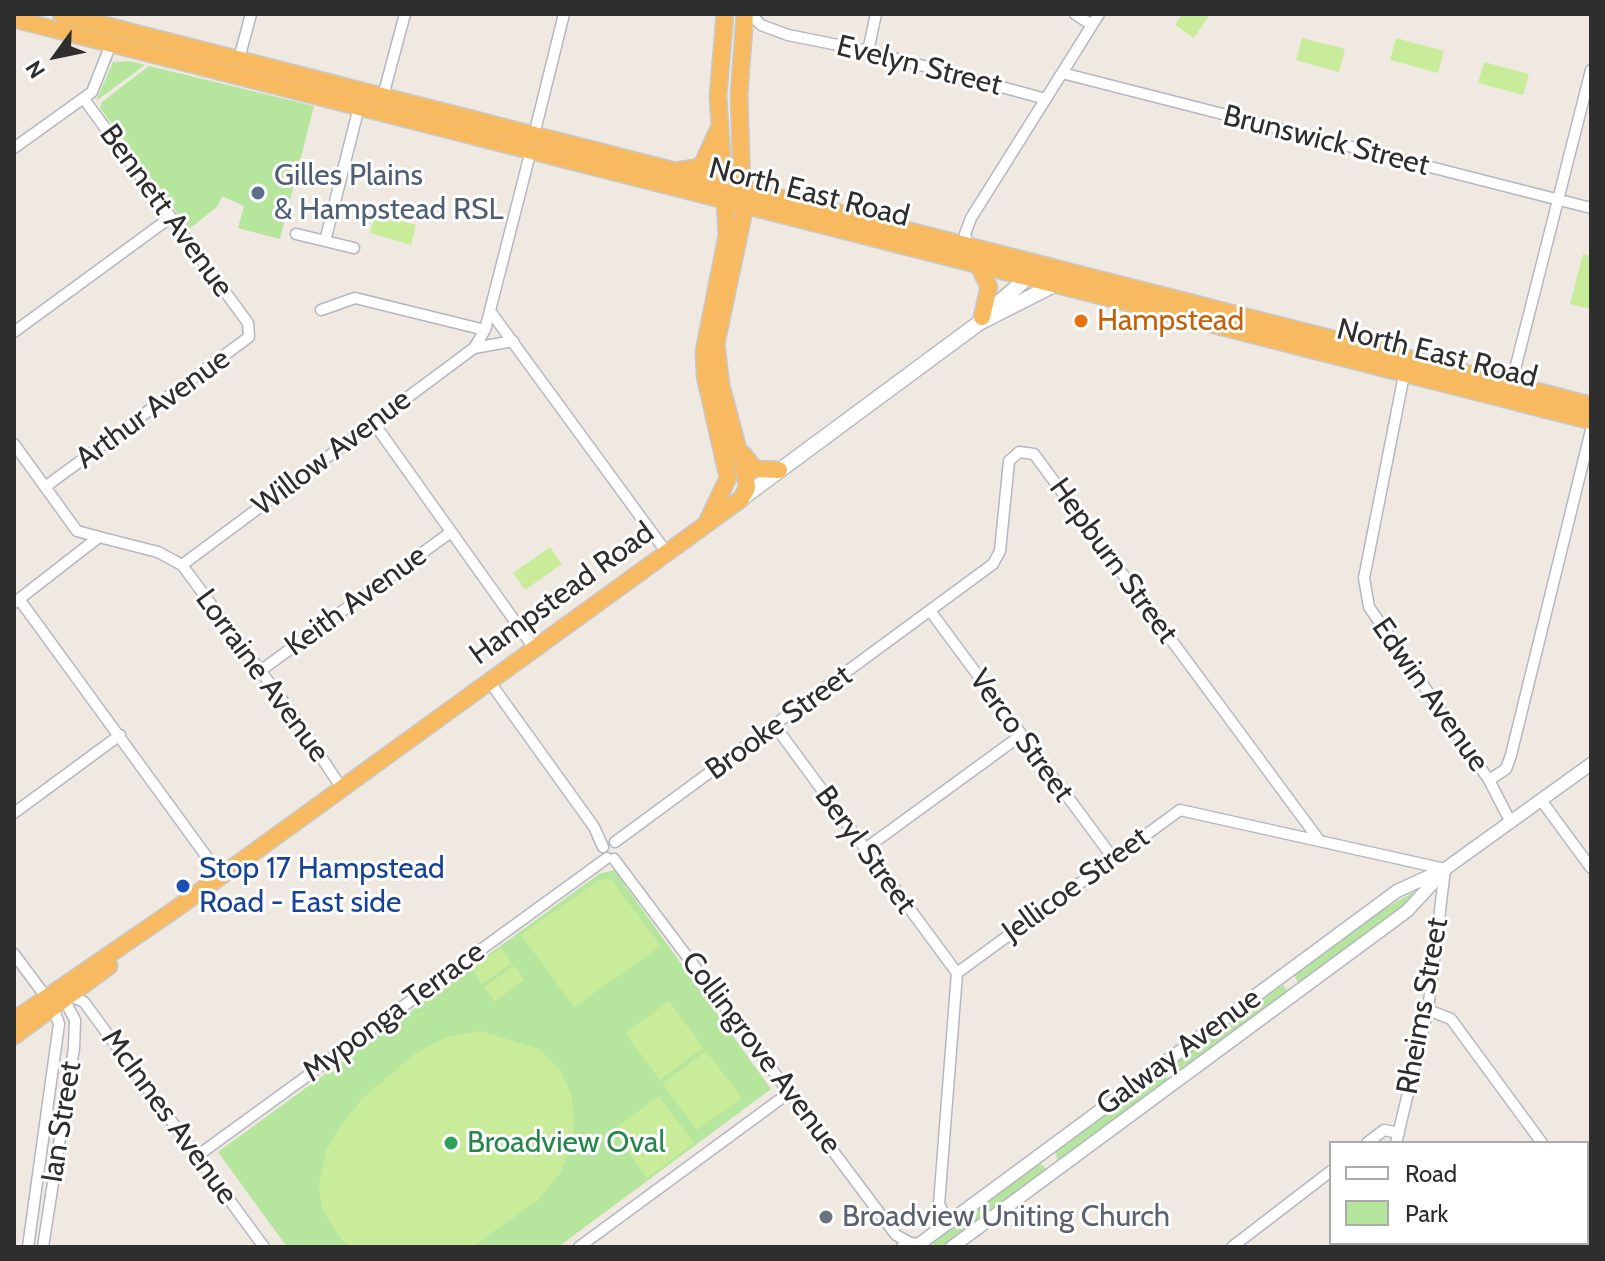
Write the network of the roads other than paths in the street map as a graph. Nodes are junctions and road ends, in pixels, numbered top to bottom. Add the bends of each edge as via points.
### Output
1 (61, 14) edge
2 (251, 14) edge
3 (405, 14) edge
4 (564, 14) edge
5 (725, 14) edge
6 (748, 14) edge
7 (876, 14) edge
8 (1075, 14) edge
9 (1099, 14) edge
10 (14, 19) edge
11 (1092, 25) junction
12 (113, 36) junction
13 (868, 51) junction
14 (238, 67) junction
15 (1591, 70) edge
16 (1062, 73) junction
17 (84, 99) junction
18 (1046, 99) junction
19 (381, 104) junction
20 (359, 107) junction
21 (719, 128) junction
22 (532, 142) junction
23 (14, 148) edge
24 (667, 171) junction
25 (725, 193) junction
26 (742, 198) junction
27 (1558, 200) junction
28 (1591, 208) edge
29 (171, 217) junction
30 (296, 234) dead end
31 (325, 241) junction
32 (969, 247) junction
33 (354, 248) dead end
34 (978, 265) junction
35 (1054, 277) junction
36 (1026, 279) junction
37 (321, 310) dead end
38 (490, 311) junction
39 (980, 320) junction
40 (248, 323) joint
41 (485, 330) junction
42 (14, 332) edge
43 (513, 341) junction
44 (474, 348) junction
45 (1404, 375) junction
46 (1509, 392) junction
47 (1591, 405) edge
48 (1591, 421) edge
49 (373, 422) junction
50 (1591, 430) edge
51 (14, 444) edge
52 (738, 446) junction
53 (779, 470) junction
54 (45, 487) junction
55 (741, 499) junction
56 (705, 525) junction
57 (451, 532) junction
58 (99, 537) junction
59 (667, 553) junction
60 (182, 565) junction
61 (16, 601) edge
62 (931, 612) junction
63 (534, 648) junction
64 (260, 671) junction
65 (489, 681) junction
66 (775, 726) junction
67 (120, 735) junction
68 (1020, 736) junction
69 (1591, 764) edge
70 (1489, 780) junction
71 (341, 787) junction
72 (1541, 800) junction
73 (14, 813) edge
74 (1511, 823) junction
75 (1319, 840) junction
76 (865, 849) junction
77 (611, 850) junction
78 (1113, 858) junction
79 (1591, 868) edge
80 (1445, 869) junction
81 (220, 875) junction
82 (14, 954) edge
83 (957, 973) junction
84 (60, 996) junction
85 (1428, 1010) junction
86 (14, 1020) edge
87 (14, 1036) edge
88 (790, 1092) junction
89 (1398, 1138) edge
90 (1370, 1141) edge
91 (1541, 1141) edge
92 (197, 1156) junction
93 (1329, 1173) edge
94 (948, 1222) junction
95 (968, 1242) edge
96 (594, 1243) edge
97 (911, 1246) edge
98 (28, 1247) edge
99 (43, 1247) edge
100 (264, 1247) edge
101 (579, 1247) edge
102 (952, 1247) edge
103 (1232, 1247) edge

1 - 12 highway, North East Road
2 - 14 street
3 - 19 street
4 - 22 street, Willow Avenue
5 - 21 highway
6 - 13 street, Evelyn Street via 788,35
6 - 26 highway via 739,95
7 - 13 street
8 - 11 street
9 - 11 street
10 - 12 highway, North East Road
11 - 16 street
12 - 14 highway, North East Road
12 - 17 street via 98,84
13 - 18 street, Evelyn Street
14 - 19 highway, North East Road
14 - 20 highway, North East Road
15 - 27 street
16 - 18 street
16 - 27 street, Brunswick Street
17 - 23 street
17 - 29 street, Bennett Avenue
18 - 32 street via 967,225
19 - 20 highway, North East Road
19 - 22 highway, North East Road
20 - 31 street
21 - 24 highway via 699,167
21 - 25 highway
22 - 24 highway, North East Road
22 - 25 highway, North East Road
22 - 38 street, Willow Avenue
24 - 25 highway, North East Road
25 - 26 highway, North East Road
25 - 56 highway via 726,241 704,351 728,478
26 - 32 highway, North East Road
26 - 34 highway, North East Road
26 - 52 highway via 741,236 716,344
27 - 28 street, Brunswick Street
27 - 46 street
29 - 40 street, Bennett Avenue
29 - 42 street
30 - 31 street
31 - 33 street
32 - 35 highway, North East Road
34 - 36 highway, North East Road
34 - 39 highway via 989,287
35 - 36 highway
35 - 39 main road, Hampstead Road via 1011,310
35 - 45 highway, North East Road
35 - 46 highway, North East Road
36 - 39 main road, Hampstead Road
37 - 41 street via 355,298
38 - 41 street, Willow Avenue
38 - 43 street
39 - 53 main road, Hampstead Road
40 - 54 street, Arthur Avenue via 249,337 240,345
41 - 44 street, Willow Avenue
43 - 44 street
43 - 59 street
44 - 49 street, Willow Avenue
45 - 46 highway, North East Road
45 - 70 street, Edwin Avenue via 1364,578 1369,607
46 - 47 highway, North East Road
46 - 48 highway, North East Road
49 - 57 street
49 - 60 street, Willow Avenue
50 - 70 street via 1511,755 1506,769
51 - 54 street
52 - 53 highway via 755,469
52 - 55 highway via 747,488
53 - 55 main road, Hampstead Road
54 - 58 street via 77,531
55 - 56 highway, Hampstead Road
56 - 59 highway, Hampstead Road
57 - 63 street
57 - 64 street, Keith Avenue
58 - 60 street via 158,552
58 - 61 street
59 - 63 highway, Hampstead Road
60 - 64 street, Lorraine Avenue
61 - 67 street
62 - 66 street, Brooke Street
62 - 68 street, Verco Street
62 - 75 street, Hepburn Street via 993,564 1000,551 1009,461 1019,452 1034,454
63 - 65 highway, Hampstead Road
64 - 71 street, Lorraine Avenue
65 - 71 highway, Hampstead Road
65 - 77 street, Collingrove Avenue
66 - 76 street, Beryl Street
66 - 77 street, Brooke Street
67 - 73 street
67 - 81 street
68 - 76 street
68 - 78 street, Verco Street
69 - 72 street, Galway Avenue
70 - 74 street, Edwin Avenue
71 - 81 highway, Hampstead Road
72 - 74 street, Galway Avenue
72 - 79 street
74 - 80 street, Galway Avenue
75 - 78 street, Jellicoe Street via 1180,810
75 - 80 street, Jellicoe Street
76 - 83 street, Beryl Street
77 - 88 street, Collingrove Avenue
77 - 92 street, Myponga Terrace
78 - 83 street, Jellicoe Street
80 - 85 street, Rheims Street
80 - 94 street, Galway Avenue via 1397,891
80 - 95 street, Galway Avenue via 1407,911
81 - 84 highway, Hampstead Road
82 - 84 street
83 - 94 street via 939,1204
84 - 86 highway, Hampstead Road
84 - 87 highway, Hampstead Road
84 - 92 street, McInnes Avenue via 84,1002
84 - 98 street, Ian Street
84 - 99 street, Ian Street via 75,1020 74,1048
85 - 89 street, Rheims Street
85 - 91 street via 1451,1019
88 - 96 street
88 - 97 street, Collingrove Avenue via 896,1235
89 - 90 street via 1384,1130
92 - 100 street, McInnes Avenue
93 - 103 street
94 - 97 street, Galway Avenue
95 - 102 street, Galway Avenue
96 - 101 street

